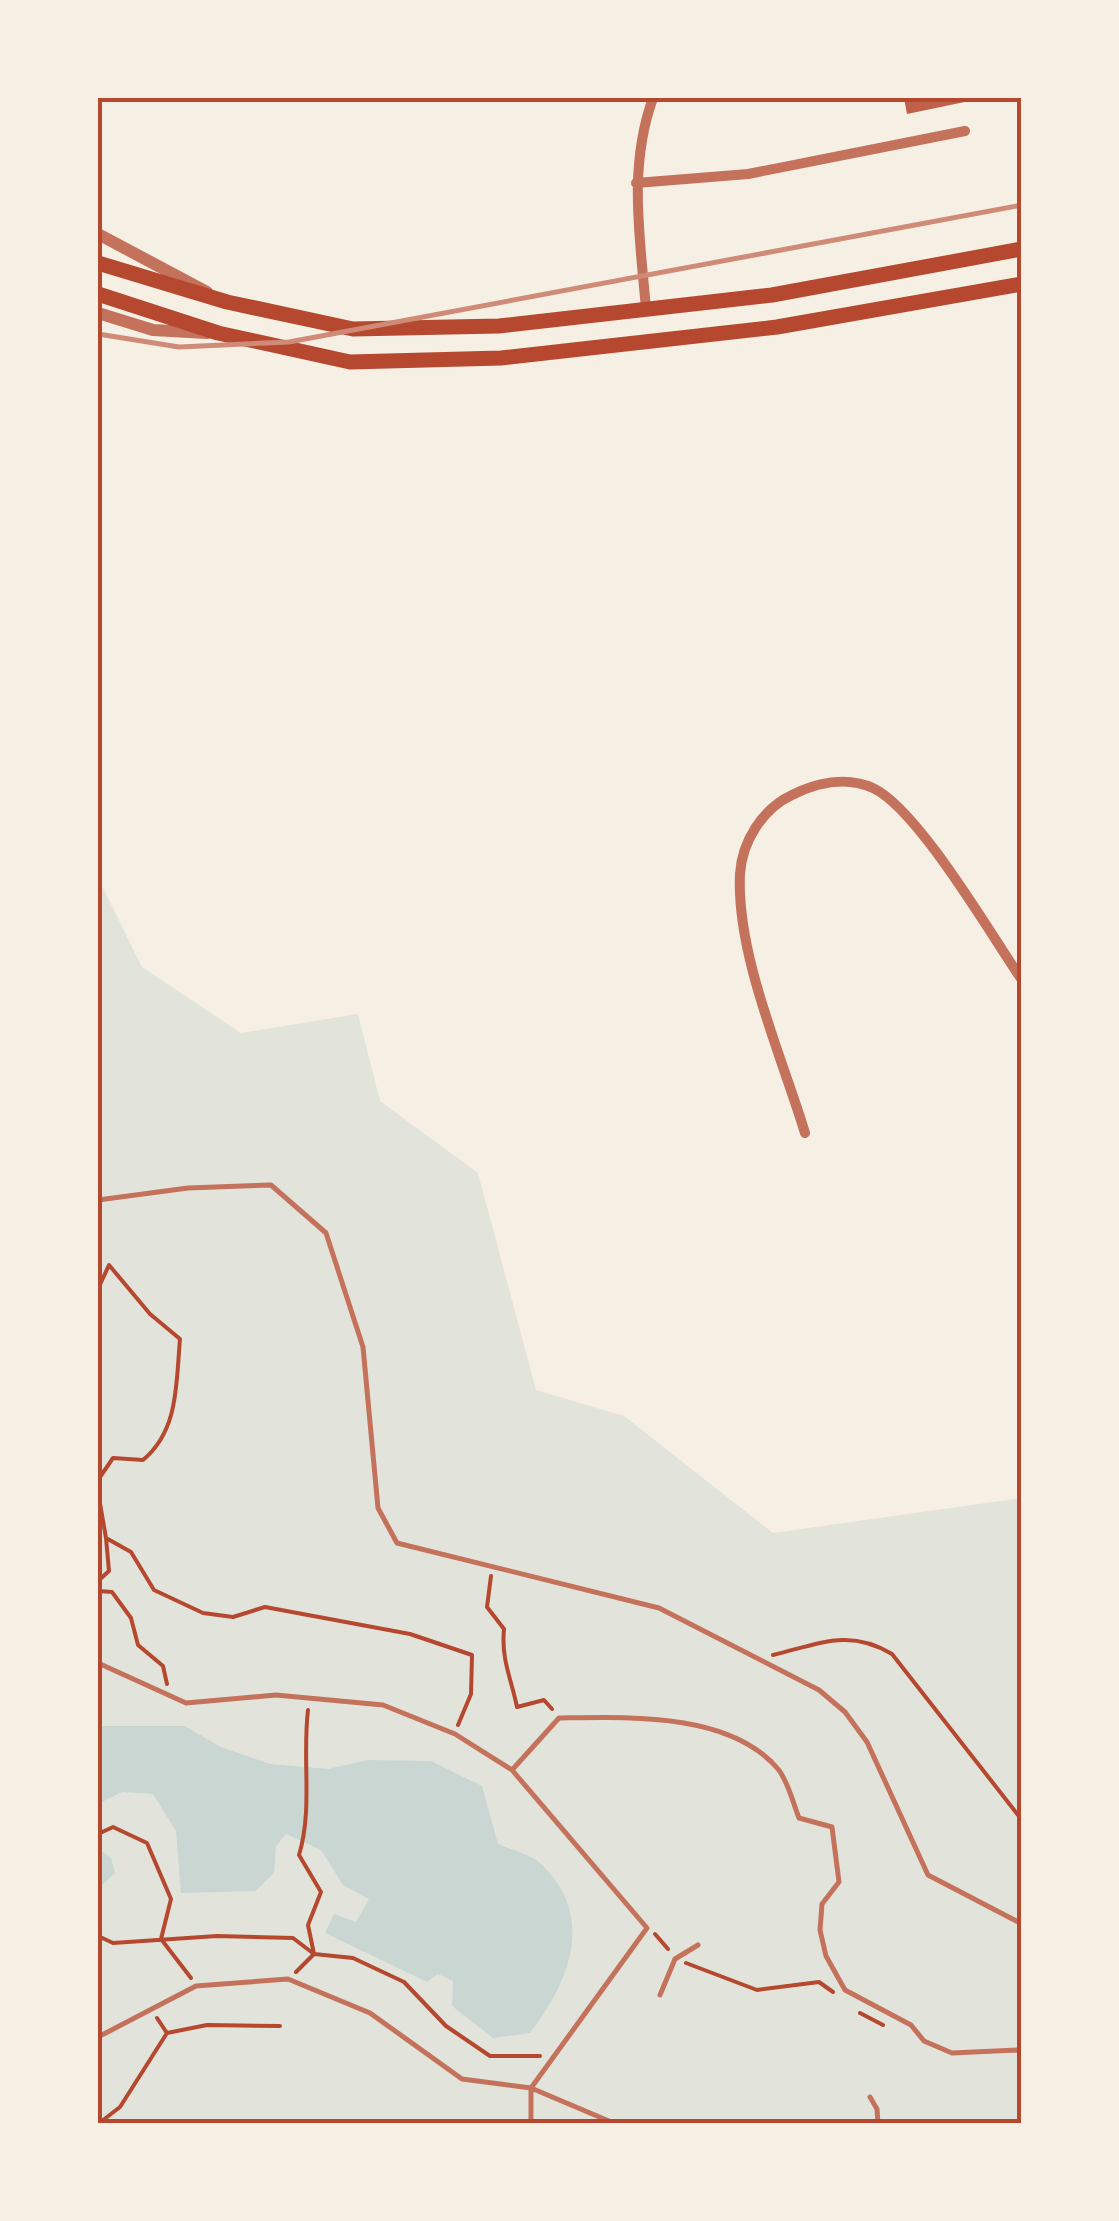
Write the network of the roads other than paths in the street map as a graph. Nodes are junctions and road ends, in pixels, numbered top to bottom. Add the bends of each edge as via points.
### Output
1 (653, 98) edge
2 (965, 131) dead end
3 (636, 184) junction
4 (98, 234) edge
5 (1022, 250) edge
6 (101, 265) edge
7 (1022, 284) edge
8 (98, 294) edge
9 (227, 302) junction
10 (646, 309) junction
11 (98, 314) edge
12 (218, 333) junction
13 (1022, 980) edge
14 (805, 1133) dead end
15 (98, 1200) edge
16 (98, 1663) edge
17 (512, 1770) junction
18 (1022, 1924) edge
19 (698, 1945) dead end
20 (660, 1994) dead end
21 (98, 2037) edge
22 (1022, 2054) edge
23 (531, 2088) junction
24 (870, 2097) dead end
25 (532, 2124) edge
26 (616, 2124) edge
27 (878, 2124) edge

1 - 3 street via 639,135
2 - 3 street via 748,174
3 - 10 street
4 - 9 street
5 - 10 main road via 772,295
6 - 9 main road
7 - 12 main road via 777,327 500,358 350,362
8 - 12 main road
9 - 10 main road via 353,329 499,326
11 - 12 street via 153,330
13 - 14 street via 920,830 873,788 824,781 786,797 752,828 740,872 758,980
15 - 18 lane via 271,1185 326,1232 363,1347 378,1508 398,1543 659,1608 819,1690 867,1742 928,1875
16 - 17 lane via 186,1703 276,1695 384,1705 455,1734
17 - 22 lane via 559,1718 726,1732 778,1769 799,1818 832,1827 839,1882 822,1904 820,1930 845,1990 952,2053
17 - 23 lane via 647,1928
19 - 20 lane via 674,1960
21 - 23 lane via 196,1986 288,1979 370,2013 462,2079
23 - 25 lane
23 - 26 lane
24 - 27 lane

